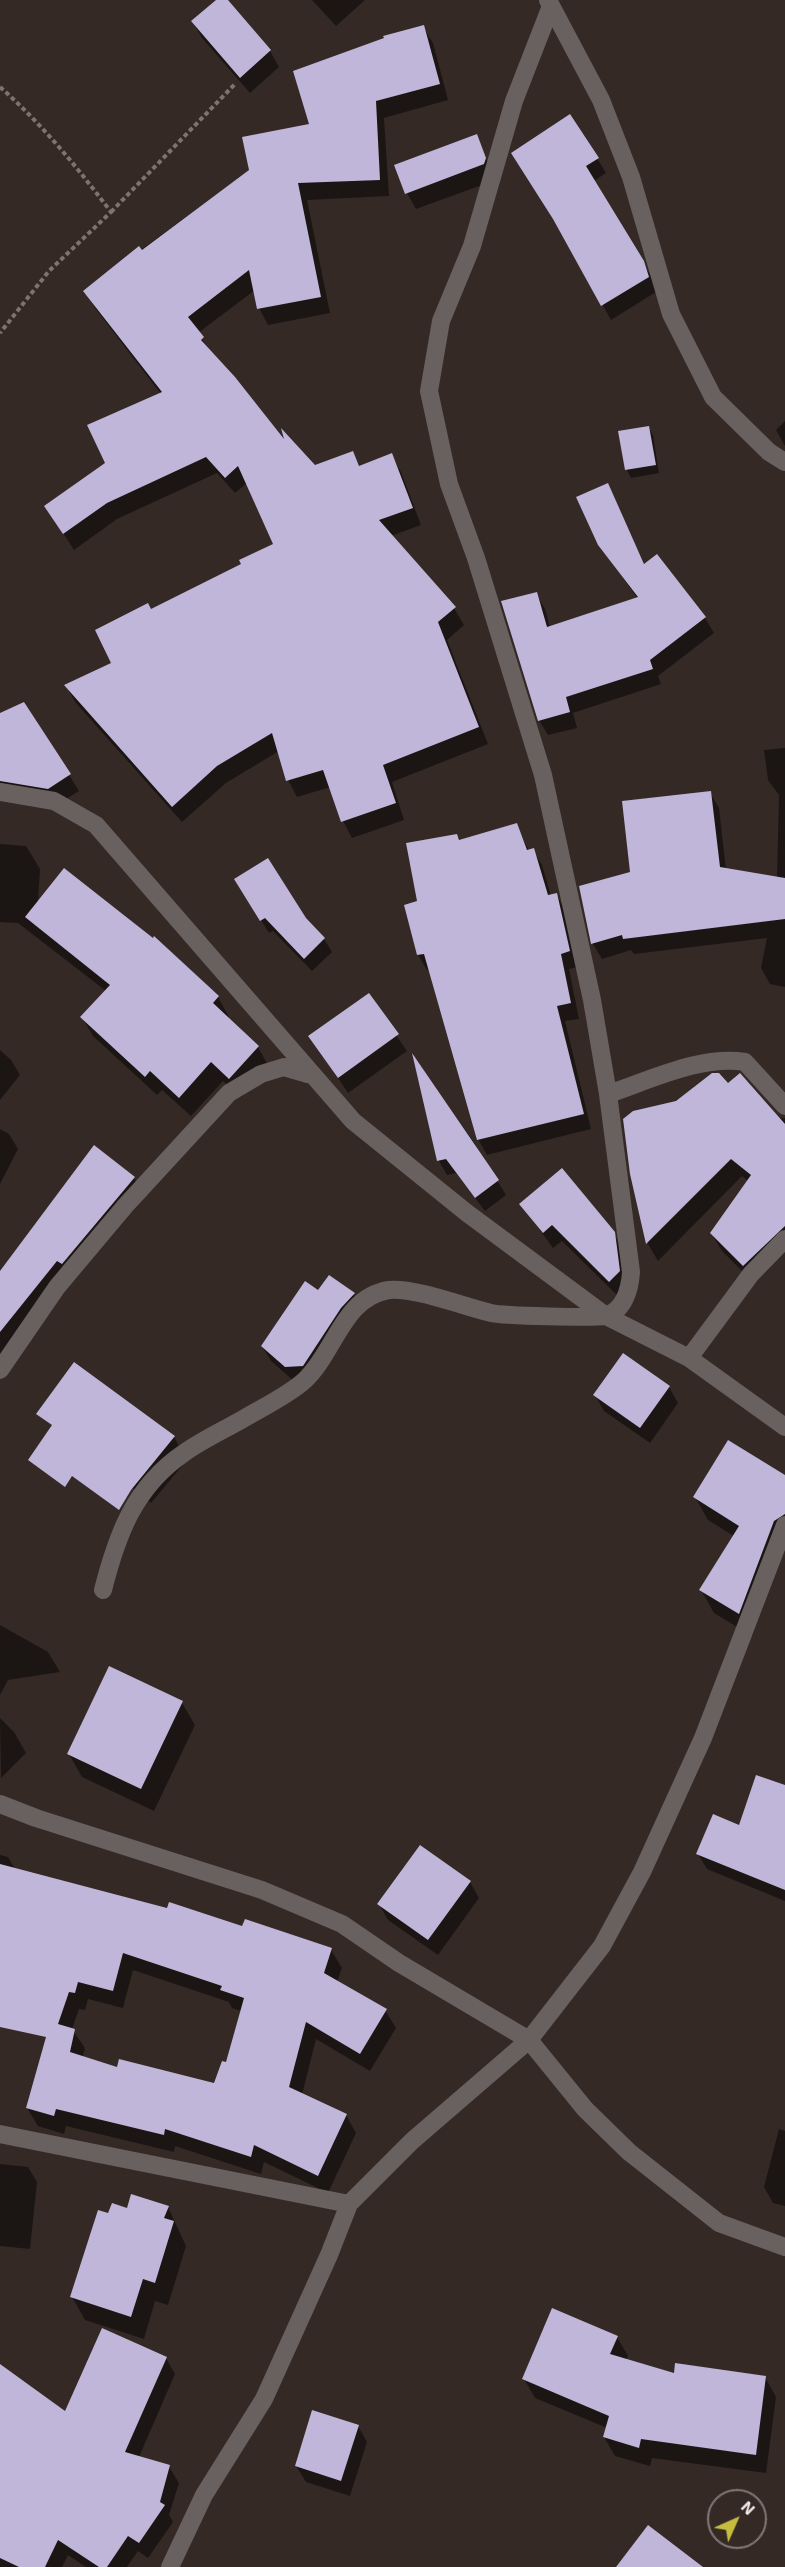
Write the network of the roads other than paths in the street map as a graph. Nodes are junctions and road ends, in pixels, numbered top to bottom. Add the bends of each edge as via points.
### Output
1 (549, 3) edge
2 (785, 462) edge
3 (0, 792) edge
4 (309, 1074) junction
5 (608, 1094) junction
6 (785, 1106) edge
7 (785, 1239) edge
8 (606, 1316) junction
9 (689, 1358) junction
10 (0, 1370) edge
11 (785, 1427) edge
12 (785, 1525) edge
13 (103, 1590) dead end
14 (0, 1804) edge
15 (529, 2040) junction
16 (0, 2134) edge
17 (349, 2204) junction
18 (785, 2247) edge
19 (170, 2567) edge

1 - 2 street via 601,100 631,177 671,314 713,397 769,452
1 - 5 street via 514,101 472,246 441,321 429,391 449,484 477,558 543,775 592,1000
3 - 4 street via 54,801 96,825 237,985
4 - 8 street via 353,1121 467,1213
4 - 10 street via 284,1067 261,1074 229,1093 57,1287
5 - 6 street via 726,1059 745,1062
5 - 8 street via 631,1272 630,1290
7 - 9 street via 751,1274
8 - 9 street
8 - 13 street via 495,1314 415,1293 374,1293 355,1307 305,1380 184,1453 151,1483 116,1541
9 - 11 street
12 - 15 street via 703,1738 642,1872 602,1946
14 - 15 street via 262,1890 342,1924 399,1964
15 - 17 street via 412,2141
15 - 18 street via 585,2109 628,2152 719,2223
16 - 17 street
17 - 19 street via 264,2399 204,2495

